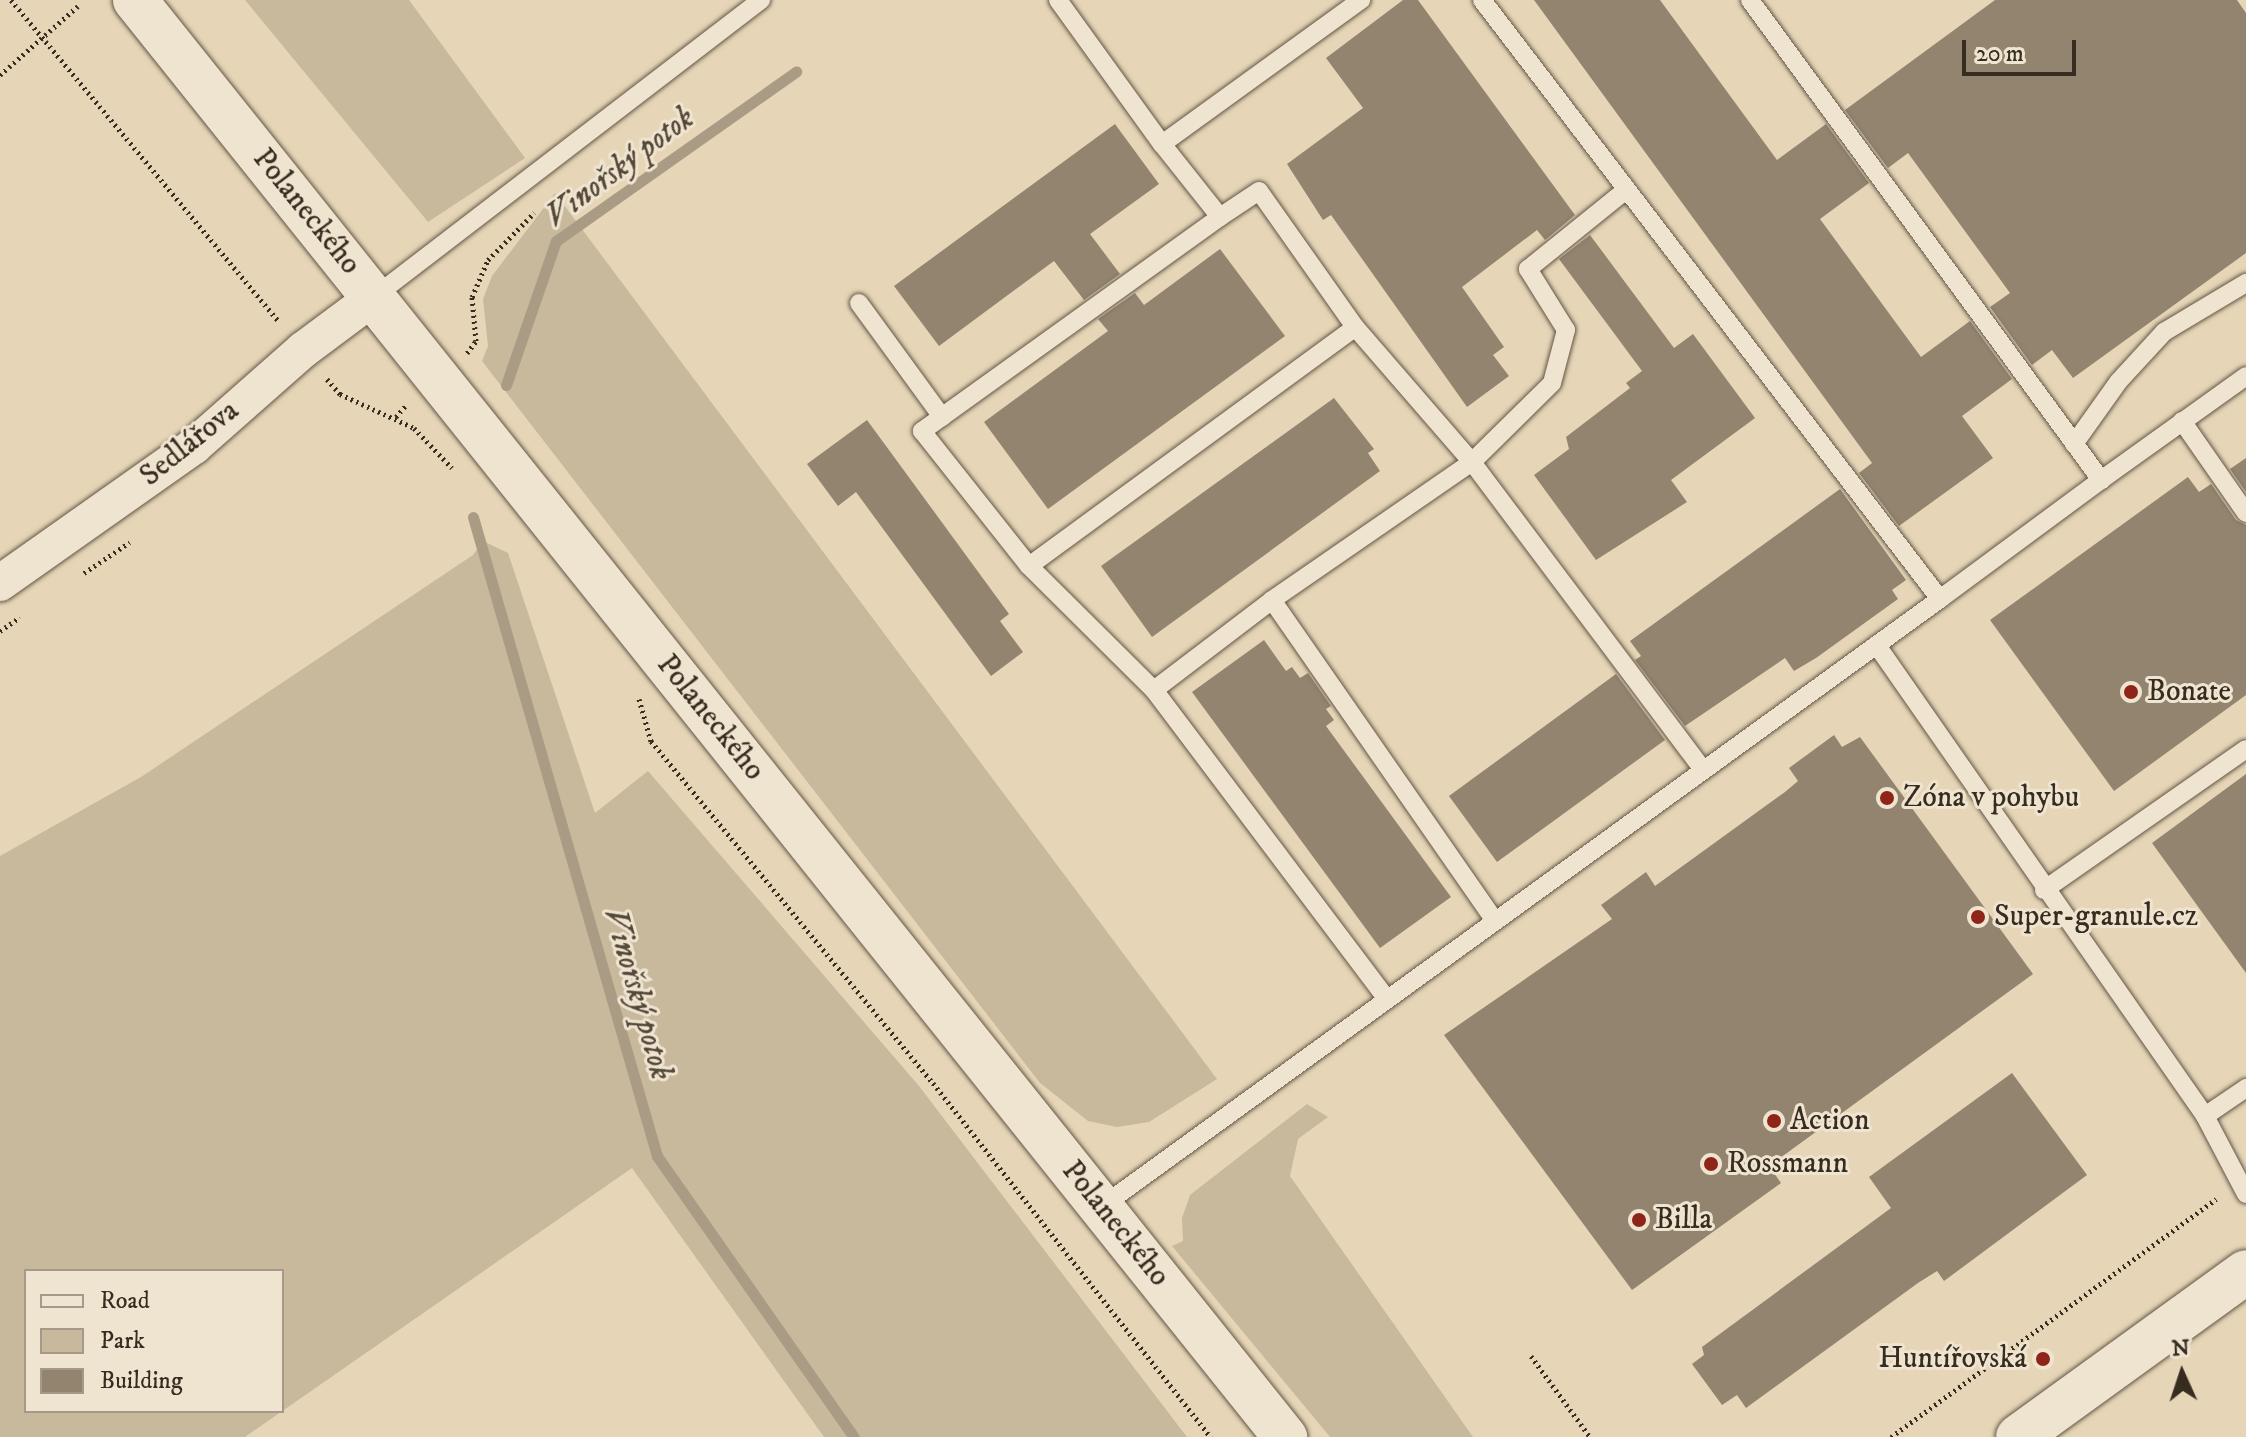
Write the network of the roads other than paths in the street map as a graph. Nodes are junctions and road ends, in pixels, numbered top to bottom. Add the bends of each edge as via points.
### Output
1 (135, 0) edge
2 (761, 0) edge
3 (1058, 0) edge
4 (1361, 0) edge
5 (1482, 0) edge
6 (1750, 0) edge
7 (1162, 144) junction
8 (1626, 190) junction
9 (1220, 217) junction
10 (2246, 283) edge
11 (374, 297) junction
12 (859, 303) dead end
13 (1355, 327) junction
14 (2246, 376) edge
15 (942, 417) junction
16 (2182, 421) junction
17 (2074, 444) junction
18 (1472, 462) junction
19 (2101, 480) junction
20 (2246, 513) edge
21 (1029, 566) junction
22 (0, 583) edge
23 (1940, 599) junction
24 (1272, 600) junction
25 (1878, 647) junction
26 (1154, 690) junction
27 (2246, 749) edge
28 (1703, 770) junction
29 (2044, 890) junction
30 (1495, 921) junction
31 (1386, 998) junction
32 (2246, 1088) edge
33 (2205, 1116) junction
34 (2246, 1194) edge
35 (1101, 1207) junction
36 (2246, 1272) edge
37 (1285, 1437) edge
38 (2018, 1437) edge

1 - 11 street, Polaneckého
2 - 11 lane
3 - 7 lane
4 - 7 lane
5 - 8 lane
6 - 17 lane
7 - 9 lane
8 - 18 lane via 1528,269 1566,330 1552,383
8 - 23 lane
9 - 13 lane via 1259,191
9 - 15 lane
10 - 17 lane via 2164,332 2119,381
11 - 22 street, Sedlářova via 303,350 194,446
11 - 35 street, Polaneckého
12 - 15 lane
13 - 18 lane
13 - 21 lane
14 - 16 lane
15 - 21 lane via 922,431
16 - 19 lane
16 - 20 lane
17 - 19 lane
18 - 24 lane
18 - 28 lane
19 - 23 lane
21 - 26 lane
23 - 25 lane
24 - 26 lane
24 - 30 lane
25 - 28 lane
25 - 29 lane
26 - 31 lane
27 - 29 lane
28 - 30 lane
29 - 33 lane
30 - 31 lane
31 - 35 lane
32 - 33 lane
33 - 34 lane
35 - 37 street, Polaneckého
36 - 38 street

